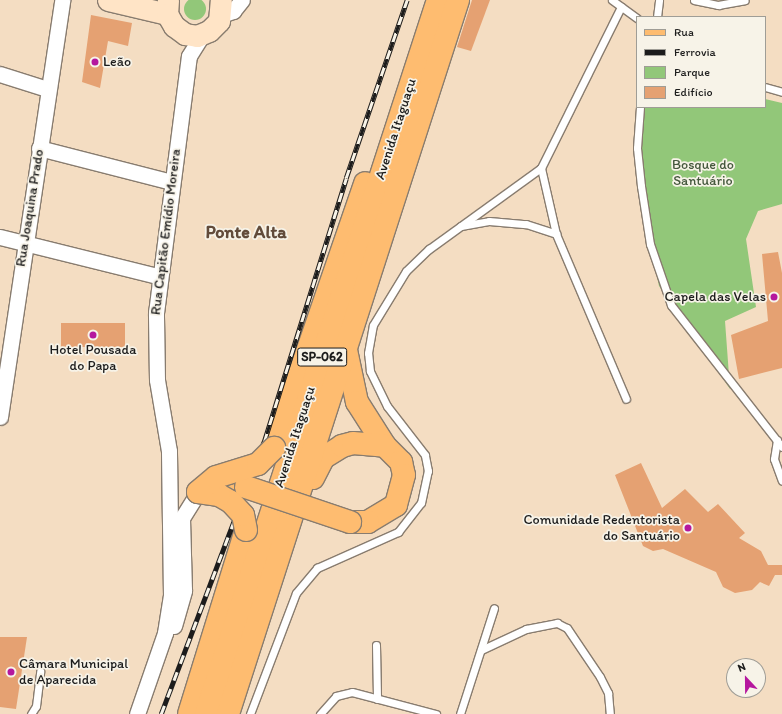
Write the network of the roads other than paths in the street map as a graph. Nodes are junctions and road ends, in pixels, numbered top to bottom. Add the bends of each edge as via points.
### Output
1 (62, 0) edge
2 (108, 0) edge
3 (242, 0) edge
4 (438, 0) edge
5 (458, 0) edge
6 (612, 0) edge
7 (659, 0) edge
8 (694, 0) edge
9 (745, 0) edge
10 (718, 3) edge
11 (164, 5) edge
12 (621, 7) junction
13 (221, 8) edge
14 (657, 16) edge
15 (636, 17) edge
16 (181, 32) junction
17 (203, 34) junction
18 (188, 56) junction
19 (0, 74) edge
20 (766, 88) edge
21 (47, 89) junction
22 (782, 92) edge
23 (640, 108) edge
24 (397, 125) junction
25 (39, 148) junction
26 (541, 168) junction
27 (171, 182) junction
28 (459, 226) junction
29 (556, 234) junction
30 (0, 237) edge
31 (25, 244) junction
32 (158, 276) junction
33 (5, 340) edge
34 (346, 350) junction
35 (626, 399) dead end
36 (0, 417) edge
37 (777, 440) junction
38 (385, 446) junction
39 (782, 447) edge
40 (782, 482) edge
41 (198, 492) junction
42 (298, 498) junction
43 (494, 608) dead end
44 (228, 644) junction
45 (376, 645) dead end
46 (249, 647) junction
47 (481, 650) junction
48 (40, 671) dead end
49 (145, 686) junction
50 (377, 699) junction
51 (31, 714) edge
52 (137, 714) edge
53 (189, 714) edge
54 (206, 714) edge
55 (228, 714) edge
56 (250, 714) edge
57 (320, 714) edge
58 (436, 714) edge
59 (460, 714) edge
60 (610, 714) edge

1 - 21 street, Rua Joaquina Prado
2 - 11 main road via 132,5
3 - 13 street via 233,11
4 - 24 main road, Avenida Itaguaçu / SP-062
5 - 34 main road, Avenida Itaguaçu / SP-062
6 - 12 lane
7 - 14 lane
8 - 10 lane
9 - 10 lane
11 - 16 main road
12 - 15 lane
12 - 26 lane
13 - 17 main road via 214,27
16 - 17 main road
16 - 18 street, Rua Capitão Emídio Moreira
17 - 18 street, Rua Capitão Emídio Moreira
18 - 27 street, Rua Capitão Emídio Moreira
19 - 21 street
20 - 22 lane
21 - 25 street, Rua Joaquina Prado
23 - 37 lane via 637,148 650,244 671,305
24 - 41 main road, bridge via 383,142 350,219 274,448 258,464 216,477
24 - 44 main road, Avenida Itaguaçu / SP-062
25 - 27 street
25 - 31 street, Rua Joaquina Prado
26 - 28 lane
26 - 29 lane
27 - 32 street, Rua Capitão Emídio Moreira
28 - 29 lane via 489,221 520,223
28 - 56 lane via 429,248 403,277 373,325 368,353 370,371 387,406 425,455 428,471 421,503 398,532 317,568 296,593
29 - 35 lane
30 - 31 street
31 - 32 street
31 - 33 street, Rua Joaquina Prado
32 - 49 street, Rua Capitão Emídio Moreira via 155,346 157,380 169,451 171,596 165,633
33 - 36 street, Rua Joaquina Prado
34 - 38 main road via 358,402
34 - 42 main road, Avenida Itaguaçu / SP-062
37 - 39 lane
37 - 40 lane via 774,459
38 - 41 main road, bridge via 397,456 404,475 396,505 368,522 350,522 234,484 214,484
38 - 42 main road via 353,443 334,450 318,464 310,485
41 - 49 street via 182,518 184,590 173,631
41 - 53 main road, bridge via 219,495 231,502 243,515 246,530
42 - 46 main road, Avenida Itaguaçu / SP-062
43 - 47 lane
44 - 46 main road
44 - 54 main road, Avenida Itaguaçu / SP-062
45 - 50 lane
46 - 55 main road, Avenida Itaguaçu / SP-062
47 - 59 lane
47 - 60 lane via 526,629 557,623 572,634 600,676 608,694
48 - 51 lane via 36,706
49 - 52 street, Rua Capitão Emídio Moreira
50 - 57 lane via 352,692 336,696
50 - 58 lane

